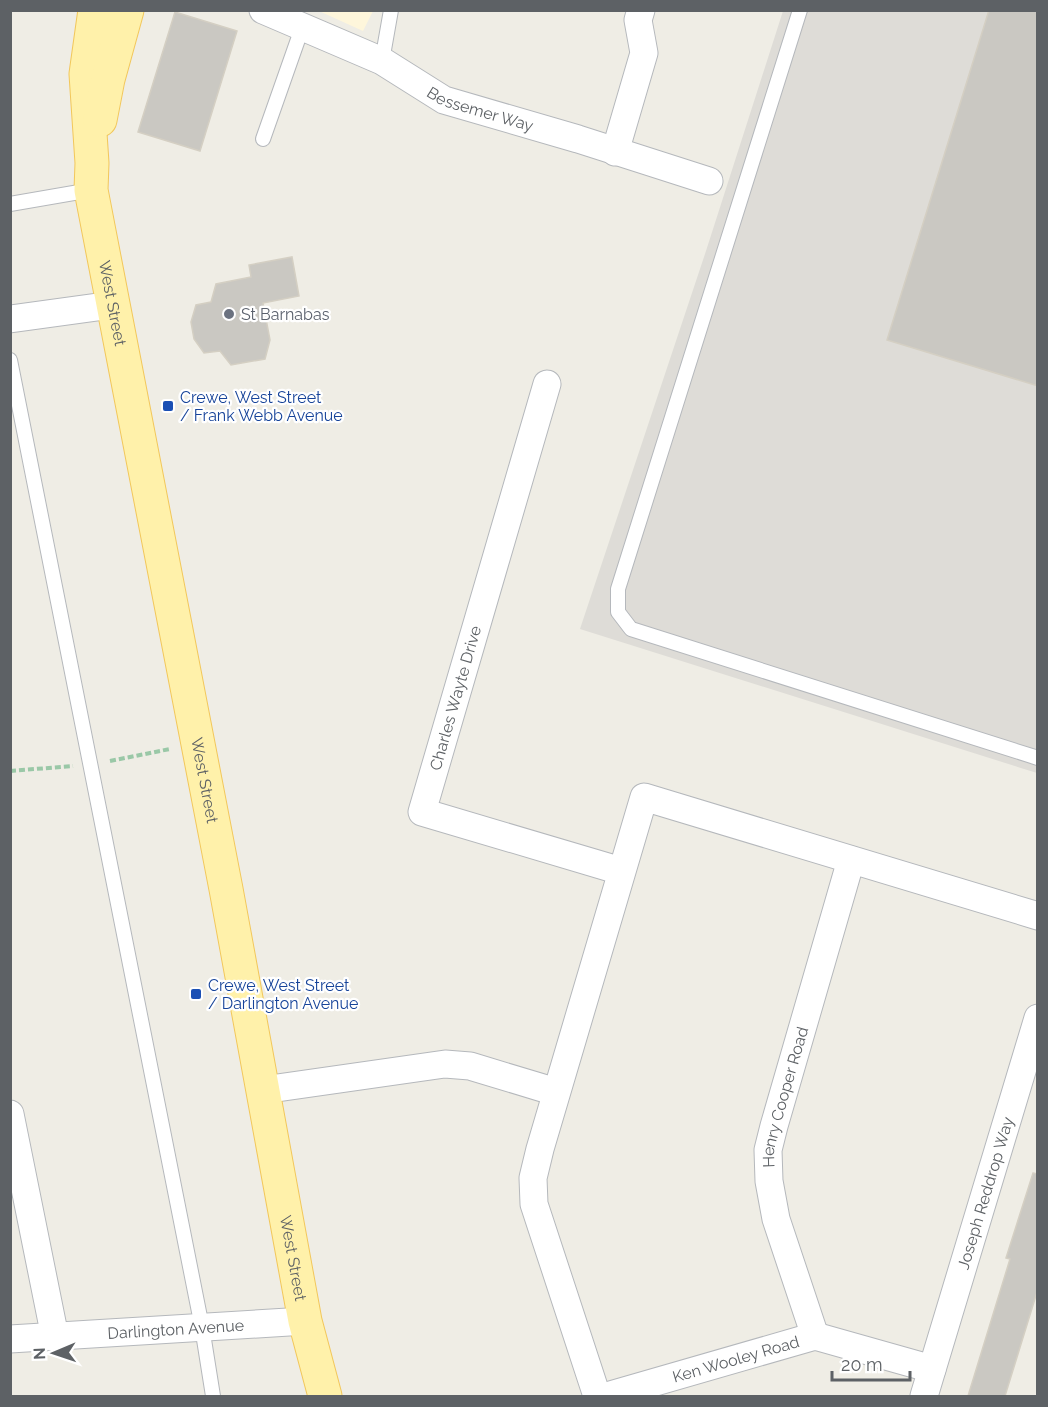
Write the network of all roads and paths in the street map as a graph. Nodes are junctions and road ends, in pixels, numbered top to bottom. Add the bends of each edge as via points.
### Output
1 (95, 10) edge
2 (128, 10) edge
3 (263, 10) edge
4 (391, 10) edge
5 (641, 10) edge
6 (800, 10) edge
7 (302, 28) junction
8 (382, 61) junction
9 (263, 139) dead end
10 (615, 152) junction
11 (92, 177) junction
12 (708, 181) dead end
13 (10, 204) edge
14 (112, 305) junction
15 (10, 319) edge
16 (10, 360) edge
17 (547, 384) dead end
18 (1038, 758) edge
19 (851, 860) junction
20 (621, 871) junction
21 (1038, 916) edge
22 (1038, 1018) edge
23 (263, 1090) junction
24 (556, 1092) junction
25 (10, 1114) edge
26 (305, 1321) junction
27 (202, 1327) junction
28 (815, 1336) junction
29 (56, 1337) junction
30 (10, 1339) edge
31 (932, 1369) junction
32 (213, 1396) edge
33 (325, 1396) edge
34 (597, 1396) edge
35 (607, 1396) edge
36 (924, 1396) edge

1 - 11 main road, West Street via 86,74
2 - 11 main road, West Street via 108,79
3 - 7 street, Bessemer Way
4 - 8 lane
5 - 10 street via 638,20 644,53
6 - 18 lane via 618,589 618,612 631,629
7 - 8 street, Bessemer Way
7 - 9 lane
8 - 10 street, Bessemer Way via 444,100
10 - 12 street, Bessemer Way
11 - 13 lane
11 - 14 main road, West Street
14 - 15 street
14 - 23 main road, West Street
16 - 27 lane
17 - 20 street, Charles Wayte Drive via 422,812
19 - 20 street via 644,797
19 - 21 street
19 - 28 street, Henry Cooper Road via 768,1150 776,1219
20 - 24 street
22 - 31 street, Joseph Reddrop Way
23 - 24 street via 445,1064 470,1066
23 - 26 main road, West Street
24 - 34 street via 533,1178 534,1204
25 - 29 street
26 - 27 street, Darlington Avenue
26 - 33 main road, West Street
27 - 29 street, Darlington Avenue
27 - 32 lane
28 - 31 street, Ken Wooley Road
28 - 35 street, Ken Wooley Road
29 - 30 street, Darlington Avenue
31 - 36 street, Joseph Reddrop Way

